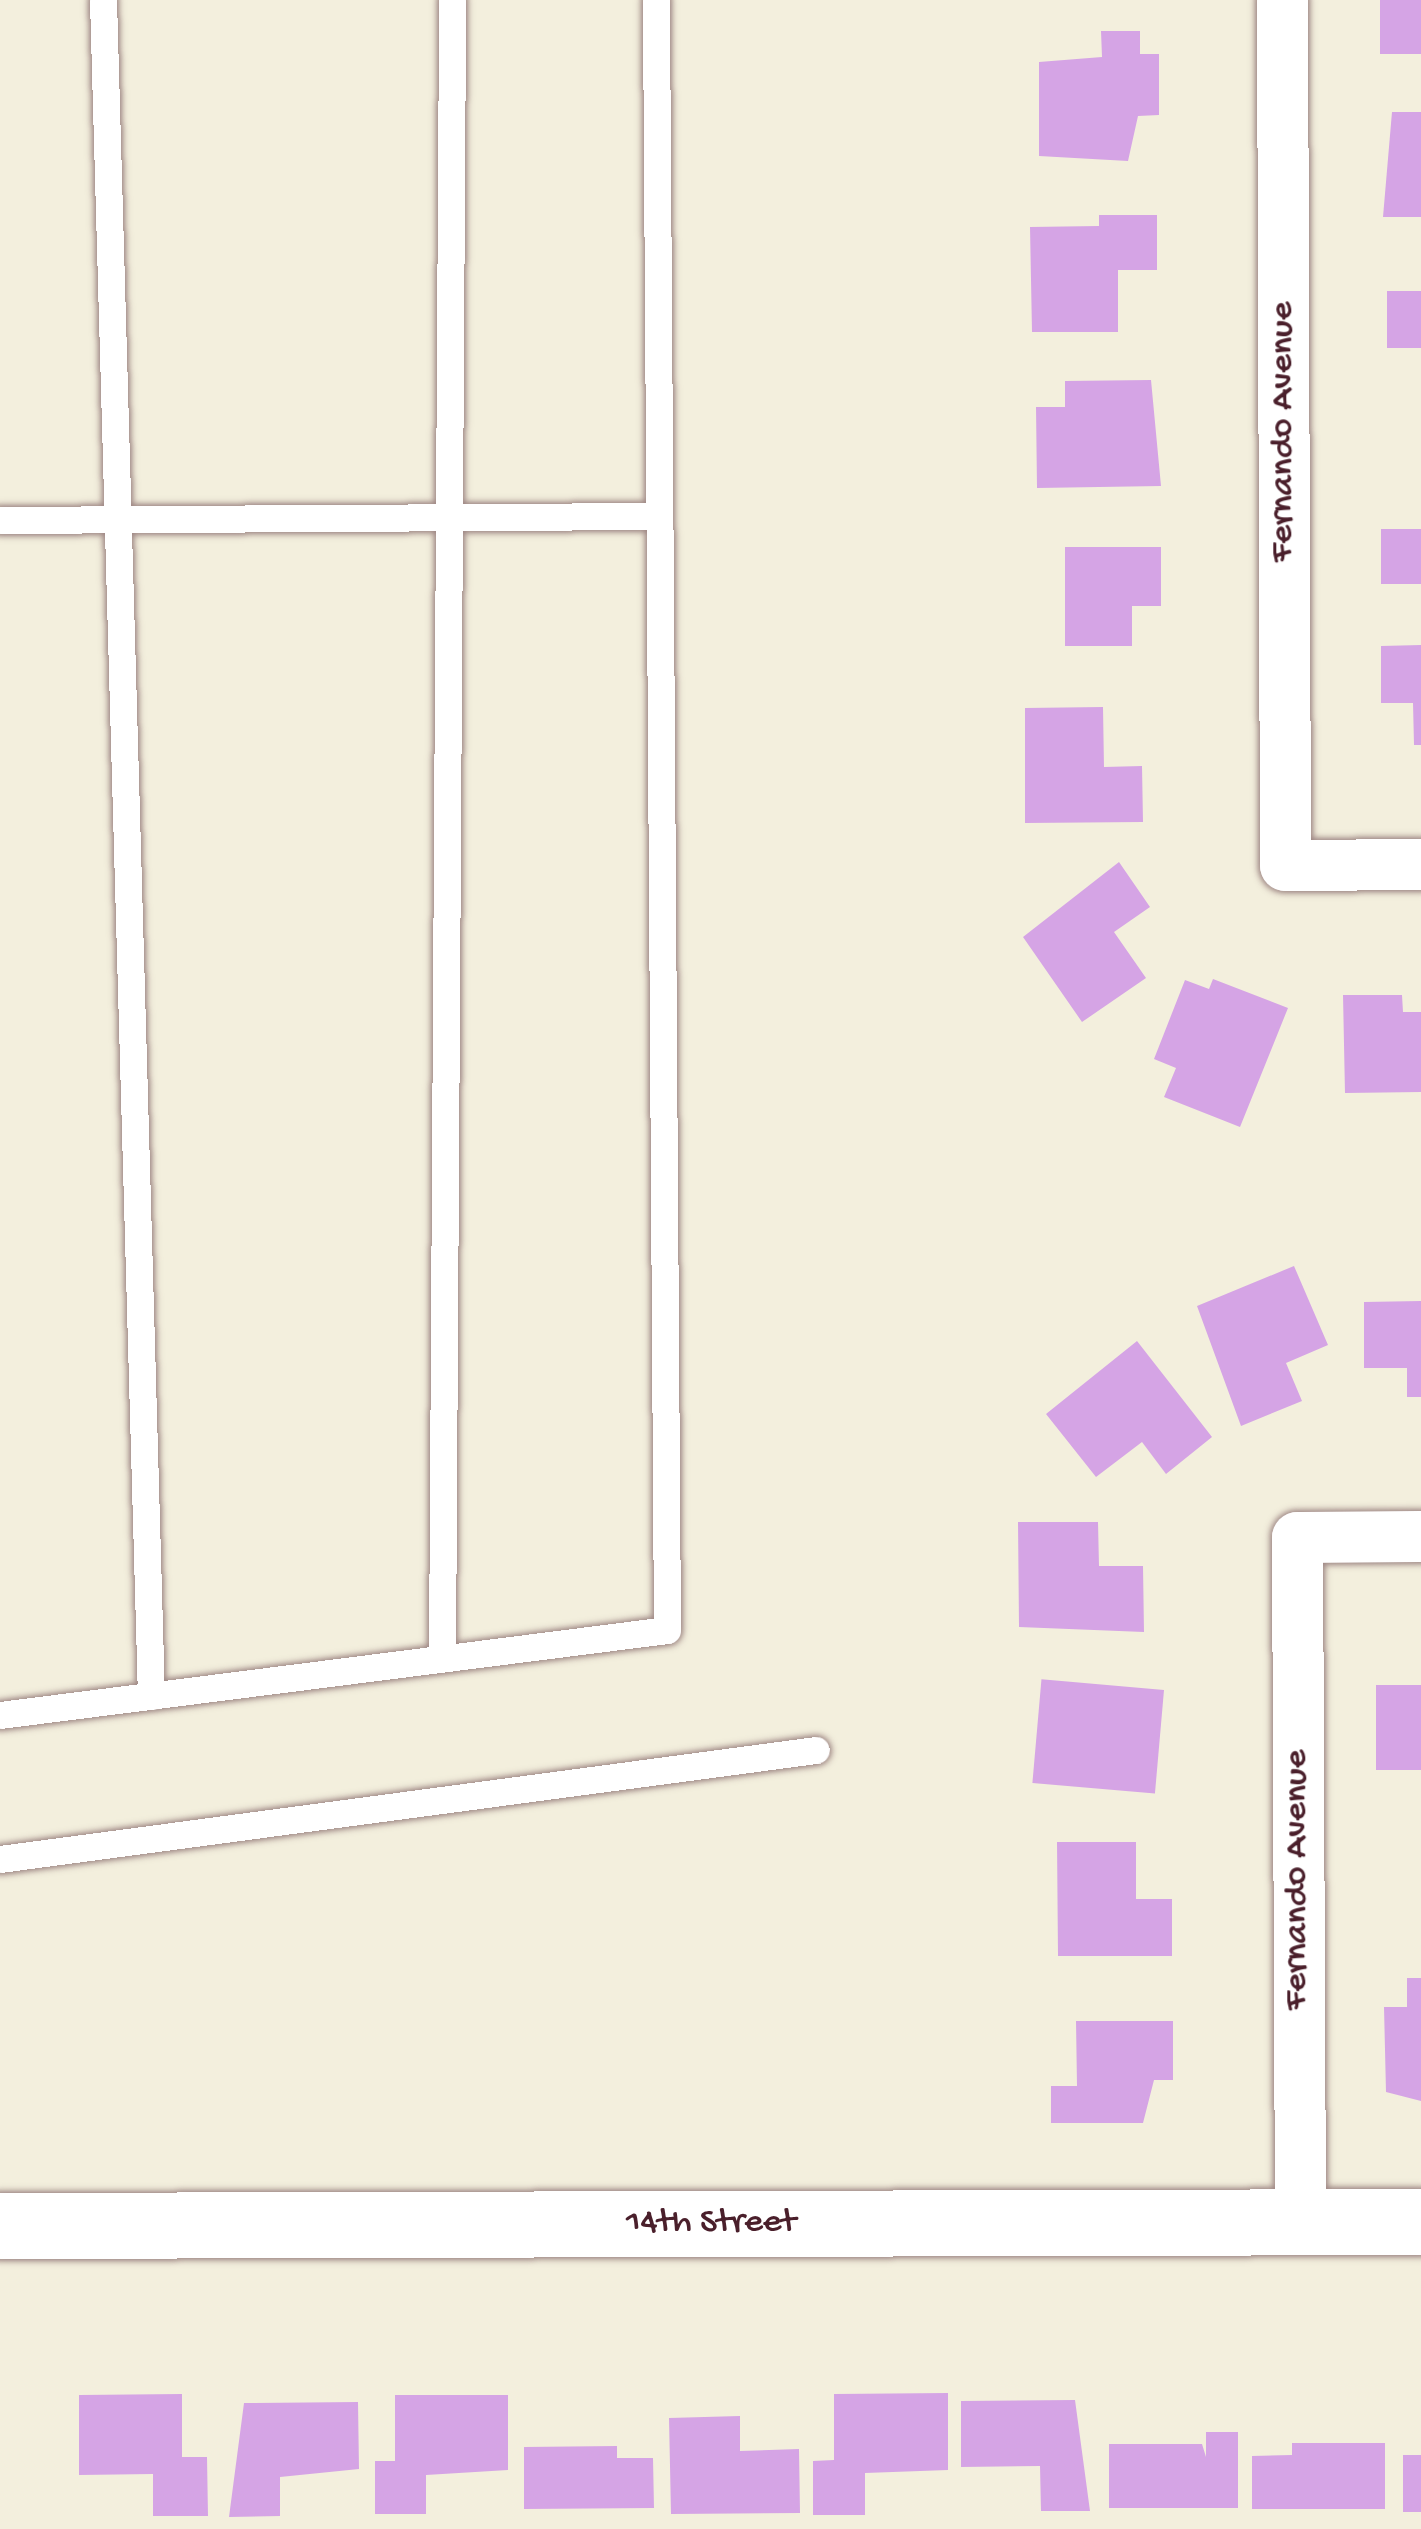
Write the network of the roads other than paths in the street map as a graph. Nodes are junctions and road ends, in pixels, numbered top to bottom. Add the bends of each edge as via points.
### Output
1 (104, 0) edge
2 (452, 0) edge
3 (656, 0) edge
4 (1282, 0) edge
5 (655, 516) junction
6 (451, 517) junction
7 (0, 520) edge
8 (112, 520) junction
9 (1421, 864) edge
10 (1421, 1536) edge
11 (442, 1658) junction
12 (151, 1696) junction
13 (0, 1715) edge
14 (816, 1750) dead end
15 (0, 1858) edge
16 (1300, 2222) junction
17 (1421, 2222) edge
18 (0, 2225) edge

1 - 8 lane
2 - 6 lane
3 - 5 lane
4 - 9 street, Fernando Avenue via 1285,865
5 - 6 lane
5 - 11 lane via 667,1630
6 - 8 lane
6 - 11 lane
7 - 8 lane
8 - 12 lane
10 - 16 street, Fernando Avenue via 1297,1537
11 - 12 lane
12 - 13 lane
14 - 15 lane
16 - 17 street, 14th Street
16 - 18 street, 14th Street

